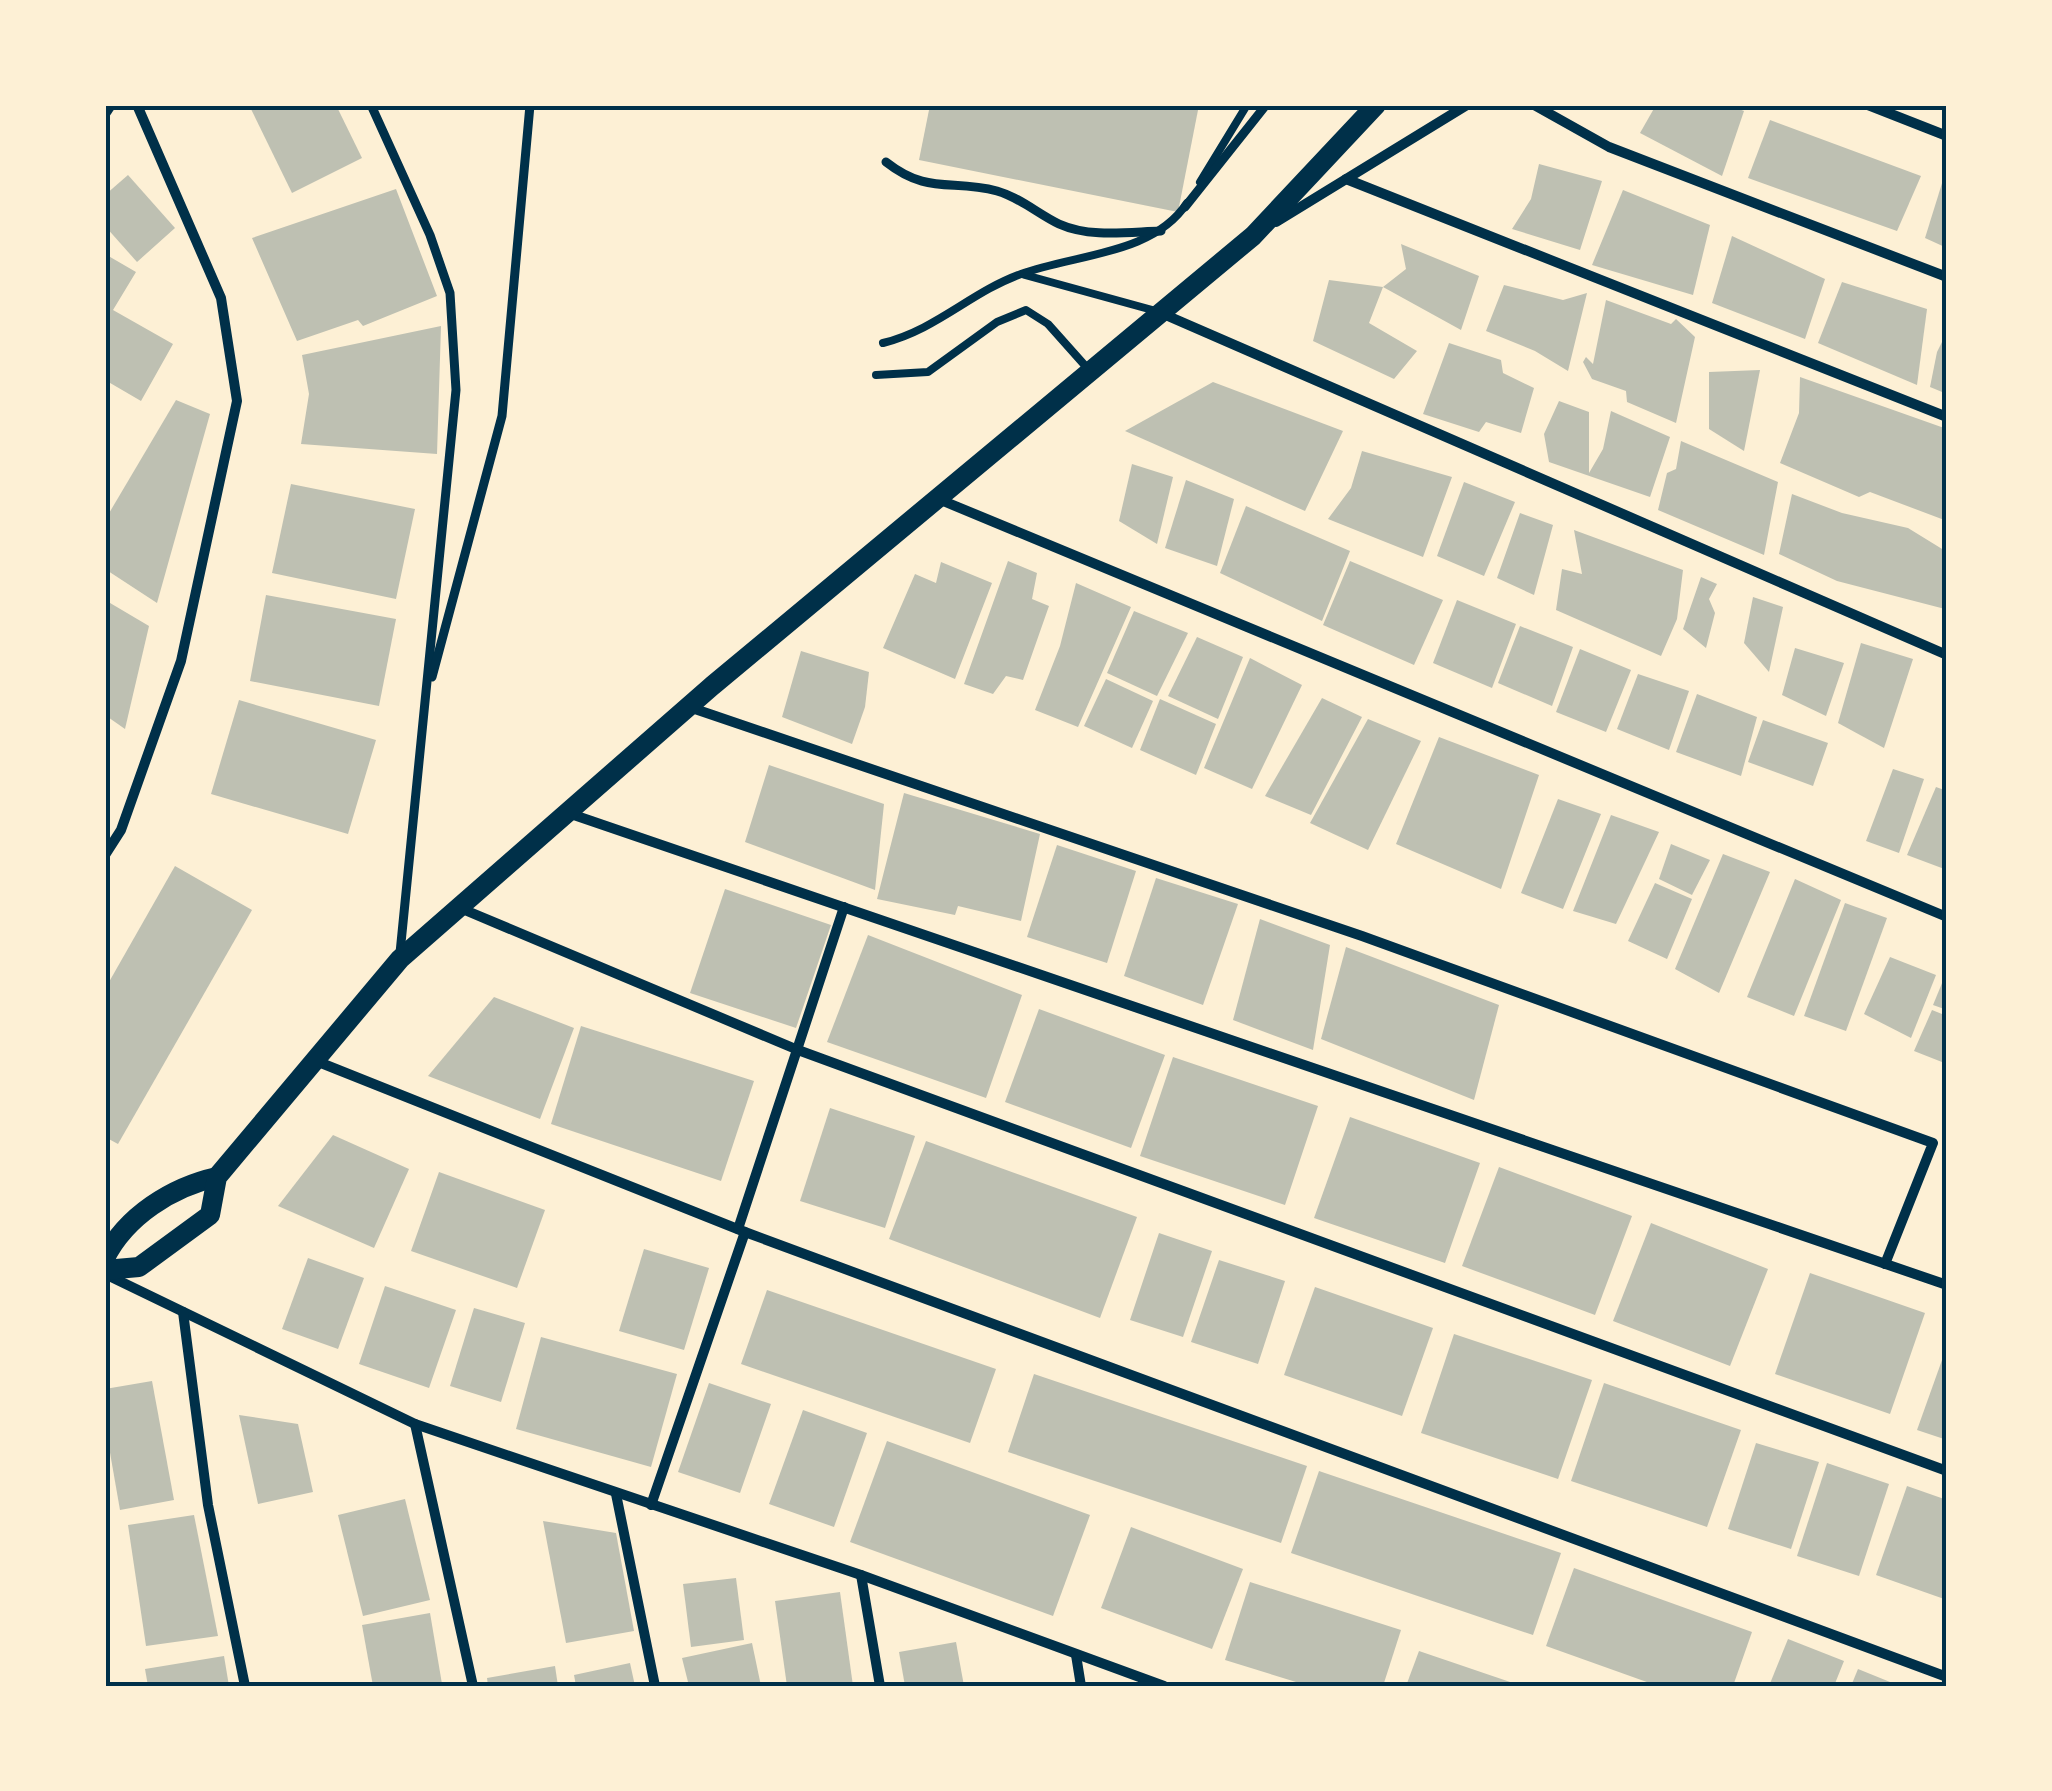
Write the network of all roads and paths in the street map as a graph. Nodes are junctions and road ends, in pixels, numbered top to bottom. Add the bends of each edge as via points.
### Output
1 (111, 105) edge
2 (137, 105) edge
3 (372, 105) edge
4 (530, 105) edge
5 (1247, 105) edge
6 (1266, 105) edge
7 (1376, 105) edge
8 (1468, 105) edge
9 (1534, 105) edge
10 (1868, 105) edge
11 (105, 114) edge
12 (1947, 136) edge
13 (886, 162) dead end
14 (1346, 179) junction
15 (1184, 207) junction
16 (1161, 231) junction
17 (1254, 236) junction
18 (1018, 274) junction
19 (1947, 277) edge
20 (1160, 312) junction
21 (883, 343) dead end
22 (1090, 370) junction
23 (876, 375) dead end
24 (1947, 417) edge
25 (936, 498) junction
26 (1947, 655) edge
27 (426, 698) junction
28 (688, 707) junction
29 (568, 813) junction
30 (105, 855) edge
31 (459, 907) junction
32 (844, 907) junction
33 (1947, 917) edge
34 (400, 959) junction
35 (798, 1050) junction
36 (315, 1060) junction
37 (217, 1177) junction
38 (742, 1230) junction
39 (105, 1258) edge
40 (1885, 1264) junction
41 (105, 1272) edge
42 (1947, 1286) edge
43 (184, 1312) junction
44 (415, 1424) junction
45 (1947, 1471) edge
46 (616, 1494) junction
47 (651, 1505) junction
48 (861, 1575) junction
49 (1076, 1655) junction
50 (1947, 1677) edge
51 (244, 1686) edge
52 (473, 1686) edge
53 (654, 1686) edge
54 (880, 1686) edge
55 (1081, 1686) edge
56 (1164, 1686) edge

1 - 11 street
2 - 30 street via 221,298 237,401 181,661 122,830
3 - 27 street via 450,294 456,390
4 - 27 street via 502,416
5 - 15 lane
6 - 15 street
7 - 17 main road
8 - 14 street
9 - 19 street via 1609,148
10 - 12 street
13 - 16 street via 916,182 1012,196 1078,230
14 - 17 street
14 - 24 street
15 - 16 lane
16 - 18 lane
17 - 20 main road
18 - 20 lane
18 - 21 lane via 941,322
20 - 22 main road
20 - 26 street
22 - 23 lane via 1026,310 997,322 928,372
22 - 25 main road
25 - 28 main road
25 - 33 street
27 - 34 street
28 - 29 main road
28 - 40 street via 1362,936 1934,1143
29 - 31 main road
29 - 32 street
31 - 34 main road
31 - 35 street
32 - 35 street
32 - 40 street
34 - 36 main road
35 - 38 street
35 - 45 street
36 - 37 main road
36 - 38 street
37 - 39 main road via 182,1185 116,1235
37 - 41 main road via 210,1216 138,1267
38 - 47 street
38 - 50 street
40 - 42 street
41 - 43 street
43 - 44 street
43 - 51 street via 208,1505
44 - 46 street
44 - 52 street
46 - 47 street
46 - 53 street
47 - 48 street
48 - 49 street
48 - 54 street
49 - 55 street
49 - 56 street

